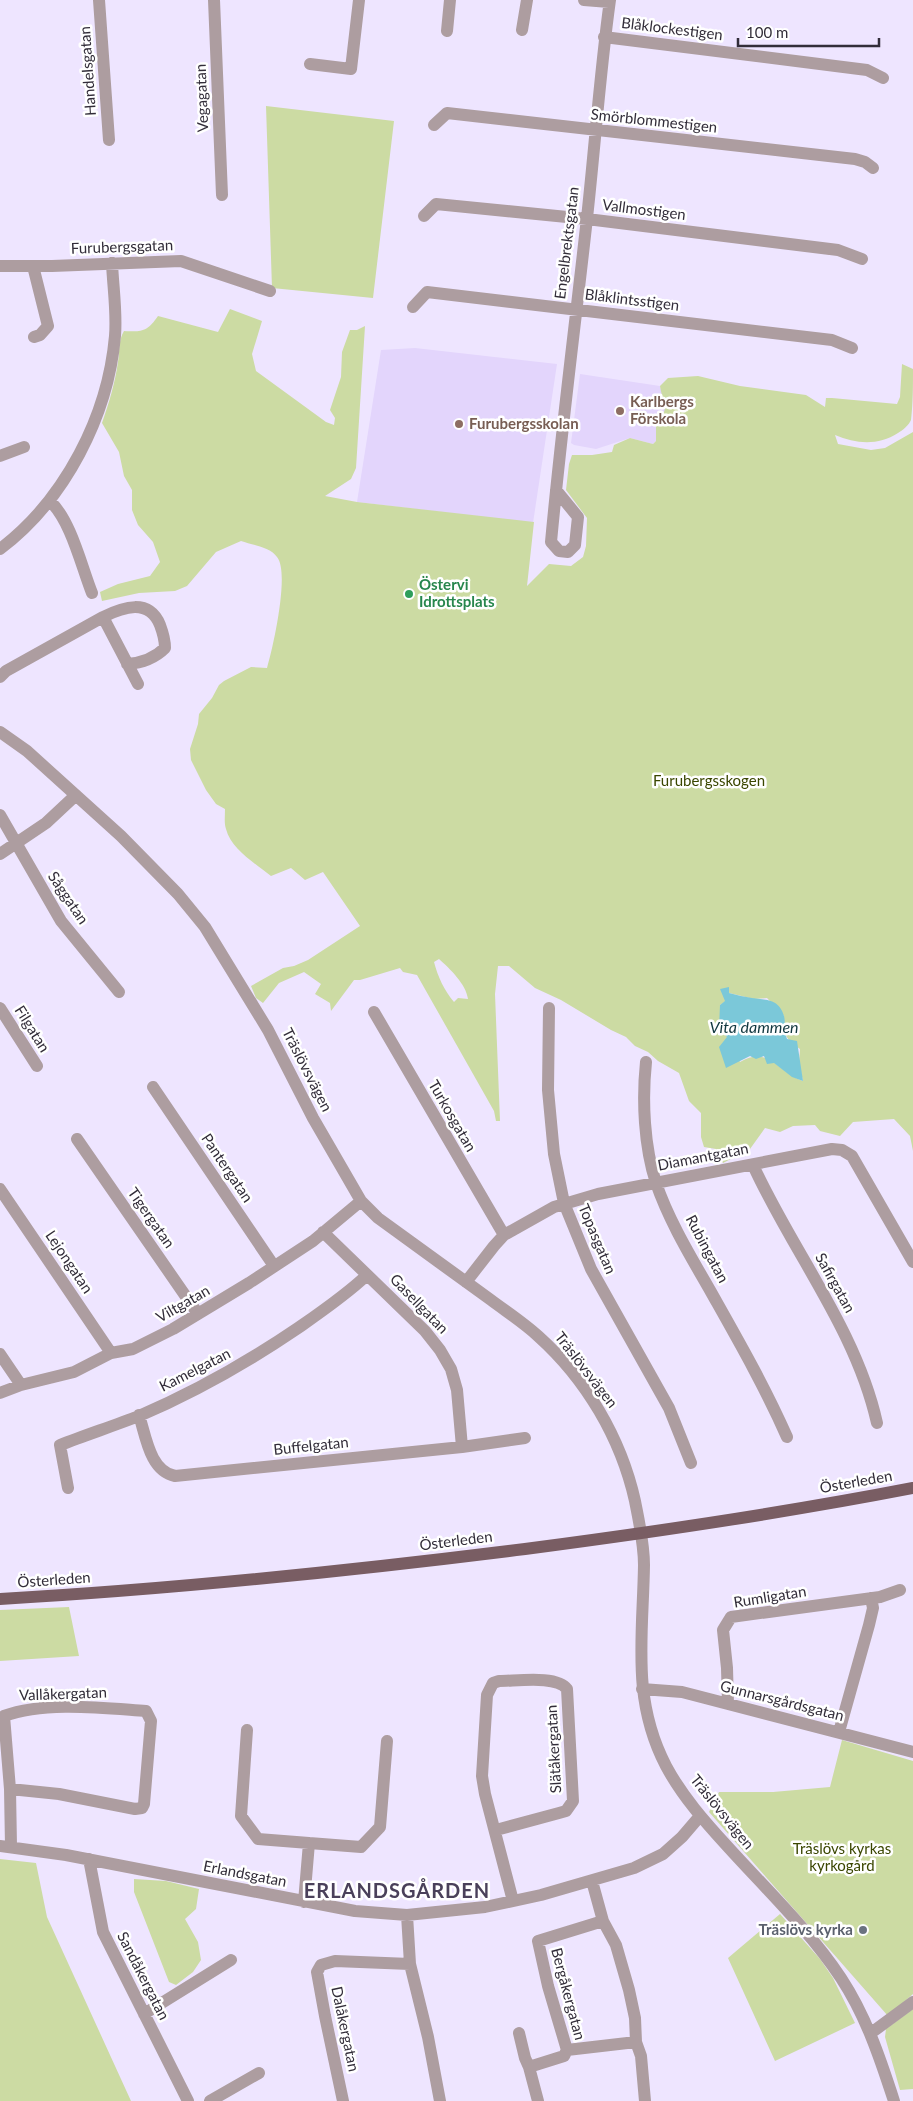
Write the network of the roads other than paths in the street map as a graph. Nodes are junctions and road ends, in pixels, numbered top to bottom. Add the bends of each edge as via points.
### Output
1 (99, 0) edge
2 (214, 0) edge
3 (359, 0) edge
4 (450, 0) edge
5 (527, 0) edge
6 (584, 0) edge
7 (610, 1) edge
8 (522, 30) dead end
9 (447, 31) dead end
10 (604, 37) junction
11 (310, 64) dead end
12 (882, 78) dead end
13 (434, 125) dead end
14 (595, 131) junction
15 (109, 140) dead end
16 (873, 168) dead end
17 (222, 194) dead end
18 (424, 216) dead end
19 (586, 219) junction
20 (862, 259) dead end
21 (0, 262) edge
22 (112, 263) junction
23 (33, 266) junction
24 (270, 291) dead end
25 (413, 306) dead end
26 (575, 310) junction
27 (34, 337) dead end
28 (852, 348) dead end
29 (24, 447) dead end
30 (0, 456) edge
31 (556, 490) dead end
32 (50, 500) junction
33 (0, 549) edge
34 (92, 593) dead end
35 (103, 617) junction
36 (127, 664) junction
37 (0, 677) edge
38 (138, 684) dead end
39 (0, 732) edge
40 (76, 795) junction
41 (0, 815) edge
42 (16, 844) junction
43 (0, 854) edge
44 (119, 992) dead end
45 (0, 1008) edge
46 (549, 1008) dead end
47 (374, 1012) dead end
48 (646, 1062) dead end
49 (37, 1066) dead end
50 (153, 1087) dead end
51 (77, 1140) dead end
52 (753, 1165) junction
53 (656, 1183) junction
54 (0, 1189) edge
55 (361, 1201) junction
56 (564, 1203) junction
57 (323, 1232) junction
58 (504, 1236) junction
59 (913, 1262) edge
60 (274, 1266) junction
61 (367, 1275) junction
62 (466, 1282) junction
63 (198, 1314) junction
64 (111, 1353) junction
65 (0, 1354) edge
66 (21, 1385) junction
67 (0, 1393) edge
68 (139, 1415) junction
69 (877, 1422) dead end
70 (787, 1437) dead end
71 (525, 1438) dead end
72 (462, 1447) junction
73 (692, 1463) dead end
74 (68, 1488) dead end
75 (913, 1488) edge
76 (641, 1534) junction
77 (900, 1590) dead end
78 (871, 1598) junction
79 (0, 1599) edge
80 (642, 1689) junction
81 (728, 1704) junction
82 (247, 1730) dead end
83 (839, 1732) junction
84 (387, 1741) dead end
85 (913, 1752) edge
86 (10, 1789) junction
87 (700, 1816) junction
88 (496, 1830) junction
89 (309, 1843) junction
90 (6, 1846) edge
91 (89, 1860) junction
92 (592, 1881) junction
93 (514, 1901) junction
94 (304, 1902) junction
95 (407, 1915) junction
96 (603, 1920) junction
97 (231, 1960) dead end
98 (410, 1964) junction
99 (913, 2002) edge
100 (144, 2014) junction
101 (519, 2033) dead end
102 (871, 2033) junction
103 (636, 2042) junction
104 (567, 2050) junction
105 (529, 2067) junction
106 (259, 2073) dead end
107 (188, 2101) edge
108 (210, 2101) edge
109 (344, 2101) edge
110 (440, 2101) edge
111 (538, 2101) edge
112 (645, 2101) edge
113 (894, 2101) edge

1 - 15 street, Handelsgatan
2 - 17 street, Vegagatan
3 - 11 street via 351,69
4 - 9 street
5 - 8 street
6 - 7 street
7 - 10 street, Engelbrektsgatan
10 - 12 street, Blåklockestigen via 867,70
10 - 14 street, Engelbrektsgatan
13 - 14 street, Smörblommestigen via 447,113
14 - 16 street, Smörblommestigen via 855,160
14 - 19 street, Engelbrektsgatan
18 - 19 street, Vallmostigen via 436,204
19 - 20 street, Vallmostigen via 838,250
19 - 26 street, Engelbrektsgatan
21 - 23 street, Furubergsgatan
22 - 23 street, Furubergsgatan
22 - 24 street, Furubergsgatan via 181,261
22 - 32 street via 115,334 103,396 81,451
23 - 27 street via 48,326
25 - 26 street, Blåklintsstigen via 427,292
26 - 28 street, Blåklintsstigen via 832,340
26 - 31 street, Engelbrektsgatan
29 - 30 street
32 - 33 street
32 - 34 street via 59,509 67,526
35 - 36 street
35 - 36 street via 121,608 143,608 158,620 165,648 139,663
35 - 37 street
36 - 38 street
39 - 40 street, Träslövsvägen via 27,751
40 - 42 street via 59,813
40 - 55 street, Träslövsvägen via 150,864 205,927 268,1030 313,1118
41 - 42 street, Såggatan
42 - 43 street
42 - 44 street, Såggatan via 61,921
45 - 49 street, Filgatan
46 - 56 street, Topasgatan via 548,1090 554,1154
47 - 58 street, Turkosgatan
48 - 53 street, Rubingatan via 644,1110
50 - 60 street, Pantergatan
51 - 63 street, Tigergatan
52 - 53 street, Diamantgatan
52 - 59 street, Diamantgatan via 832,1149 848,1152
52 - 69 street, Safirgatan via 770,1203 850,1347
53 - 56 street, Diamantgatan
53 - 70 street, Rubingatan via 687,1250 755,1369
54 - 64 street, Lejongatan
55 - 57 street, Viltgatan
55 - 62 street, Träslövsvägen via 378,1218
56 - 58 street, Diamantgatan via 542,1212
56 - 73 street, Topasgatan via 591,1269 669,1408
57 - 60 street, Viltgatan
57 - 61 street, Gasellgatan
58 - 62 street, Diamantgatan
60 - 63 street, Viltgatan
61 - 68 street, Kamelgatan via 310,1320 256,1356 209,1383
61 - 72 street, Gasellgatan via 425,1331 440,1350 457,1390
62 - 76 street, Träslövsvägen via 537,1335 596,1405 625,1465
63 - 64 street, Viltgatan via 133,1349
64 - 66 street, Viltgatan via 74,1372
65 - 66 street
66 - 67 street, Viltgatan
68 - 72 street, Buffelgatan via 156,1464 167,1474 175,1476
68 - 74 street, Kamelgatan via 60,1445
71 - 72 street, Buffelgatan
75 - 76 main road, Österleden
76 - 79 main road, Österleden via 304,1575
76 - 80 street, Träslövsvägen via 644,1564 640,1643
77 - 78 street, Rumligatan
78 - 81 street, Rumligatan via 731,1618 723,1630
78 - 83 street via 873,1608
80 - 81 street, Gunnarsgårdsgatan via 682,1692
80 - 87 street, Träslövsvägen via 652,1733 663,1758
81 - 83 street, Gunnarsgårdsgatan
82 - 89 street via 241,1816 258,1840
83 - 85 street, Gunnarsgårdsgatan
84 - 89 street via 380,1827 361,1847
86 - 86 street, Vallåkergatan via 4,1716 18,1711 94,1706 146,1711 151,1721 142,1808
86 - 90 street, Vallåkergatan
87 - 92 street, Erlandsgatan via 663,1854
87 - 102 street, Träslövsvägen via 826,1958 853,1998
88 - 88 street, Slätåkergatan via 482,1776 488,1689 499,1681 555,1680 567,1689 573,1801 566,1811
88 - 93 street, Slätåkergatan
89 - 94 street
90 - 91 street, Erlandsgatan
91 - 94 street, Erlandsgatan
91 - 100 street, Sandåkergatan via 103,1932
92 - 93 street, Erlandsgatan
92 - 96 street
93 - 95 street, Erlandsgatan via 466,1911
94 - 95 street, Erlandsgatan via 355,1911
95 - 98 street
96 - 103 street via 616,1945 629,1990
96 - 104 street, Bergåkergatan via 538,1941
97 - 100 street
98 - 109 street, Dalåkergatan via 335,1961 320,1965 317,1972
98 - 110 street
99 - 102 street
100 - 107 street, Sandåkergatan
101 - 105 street
102 - 113 street, Träslövsvägen
103 - 104 street
103 - 112 street via 641,2056
104 - 105 street, Bergåkergatan via 564,2056
105 - 111 street
106 - 108 street

